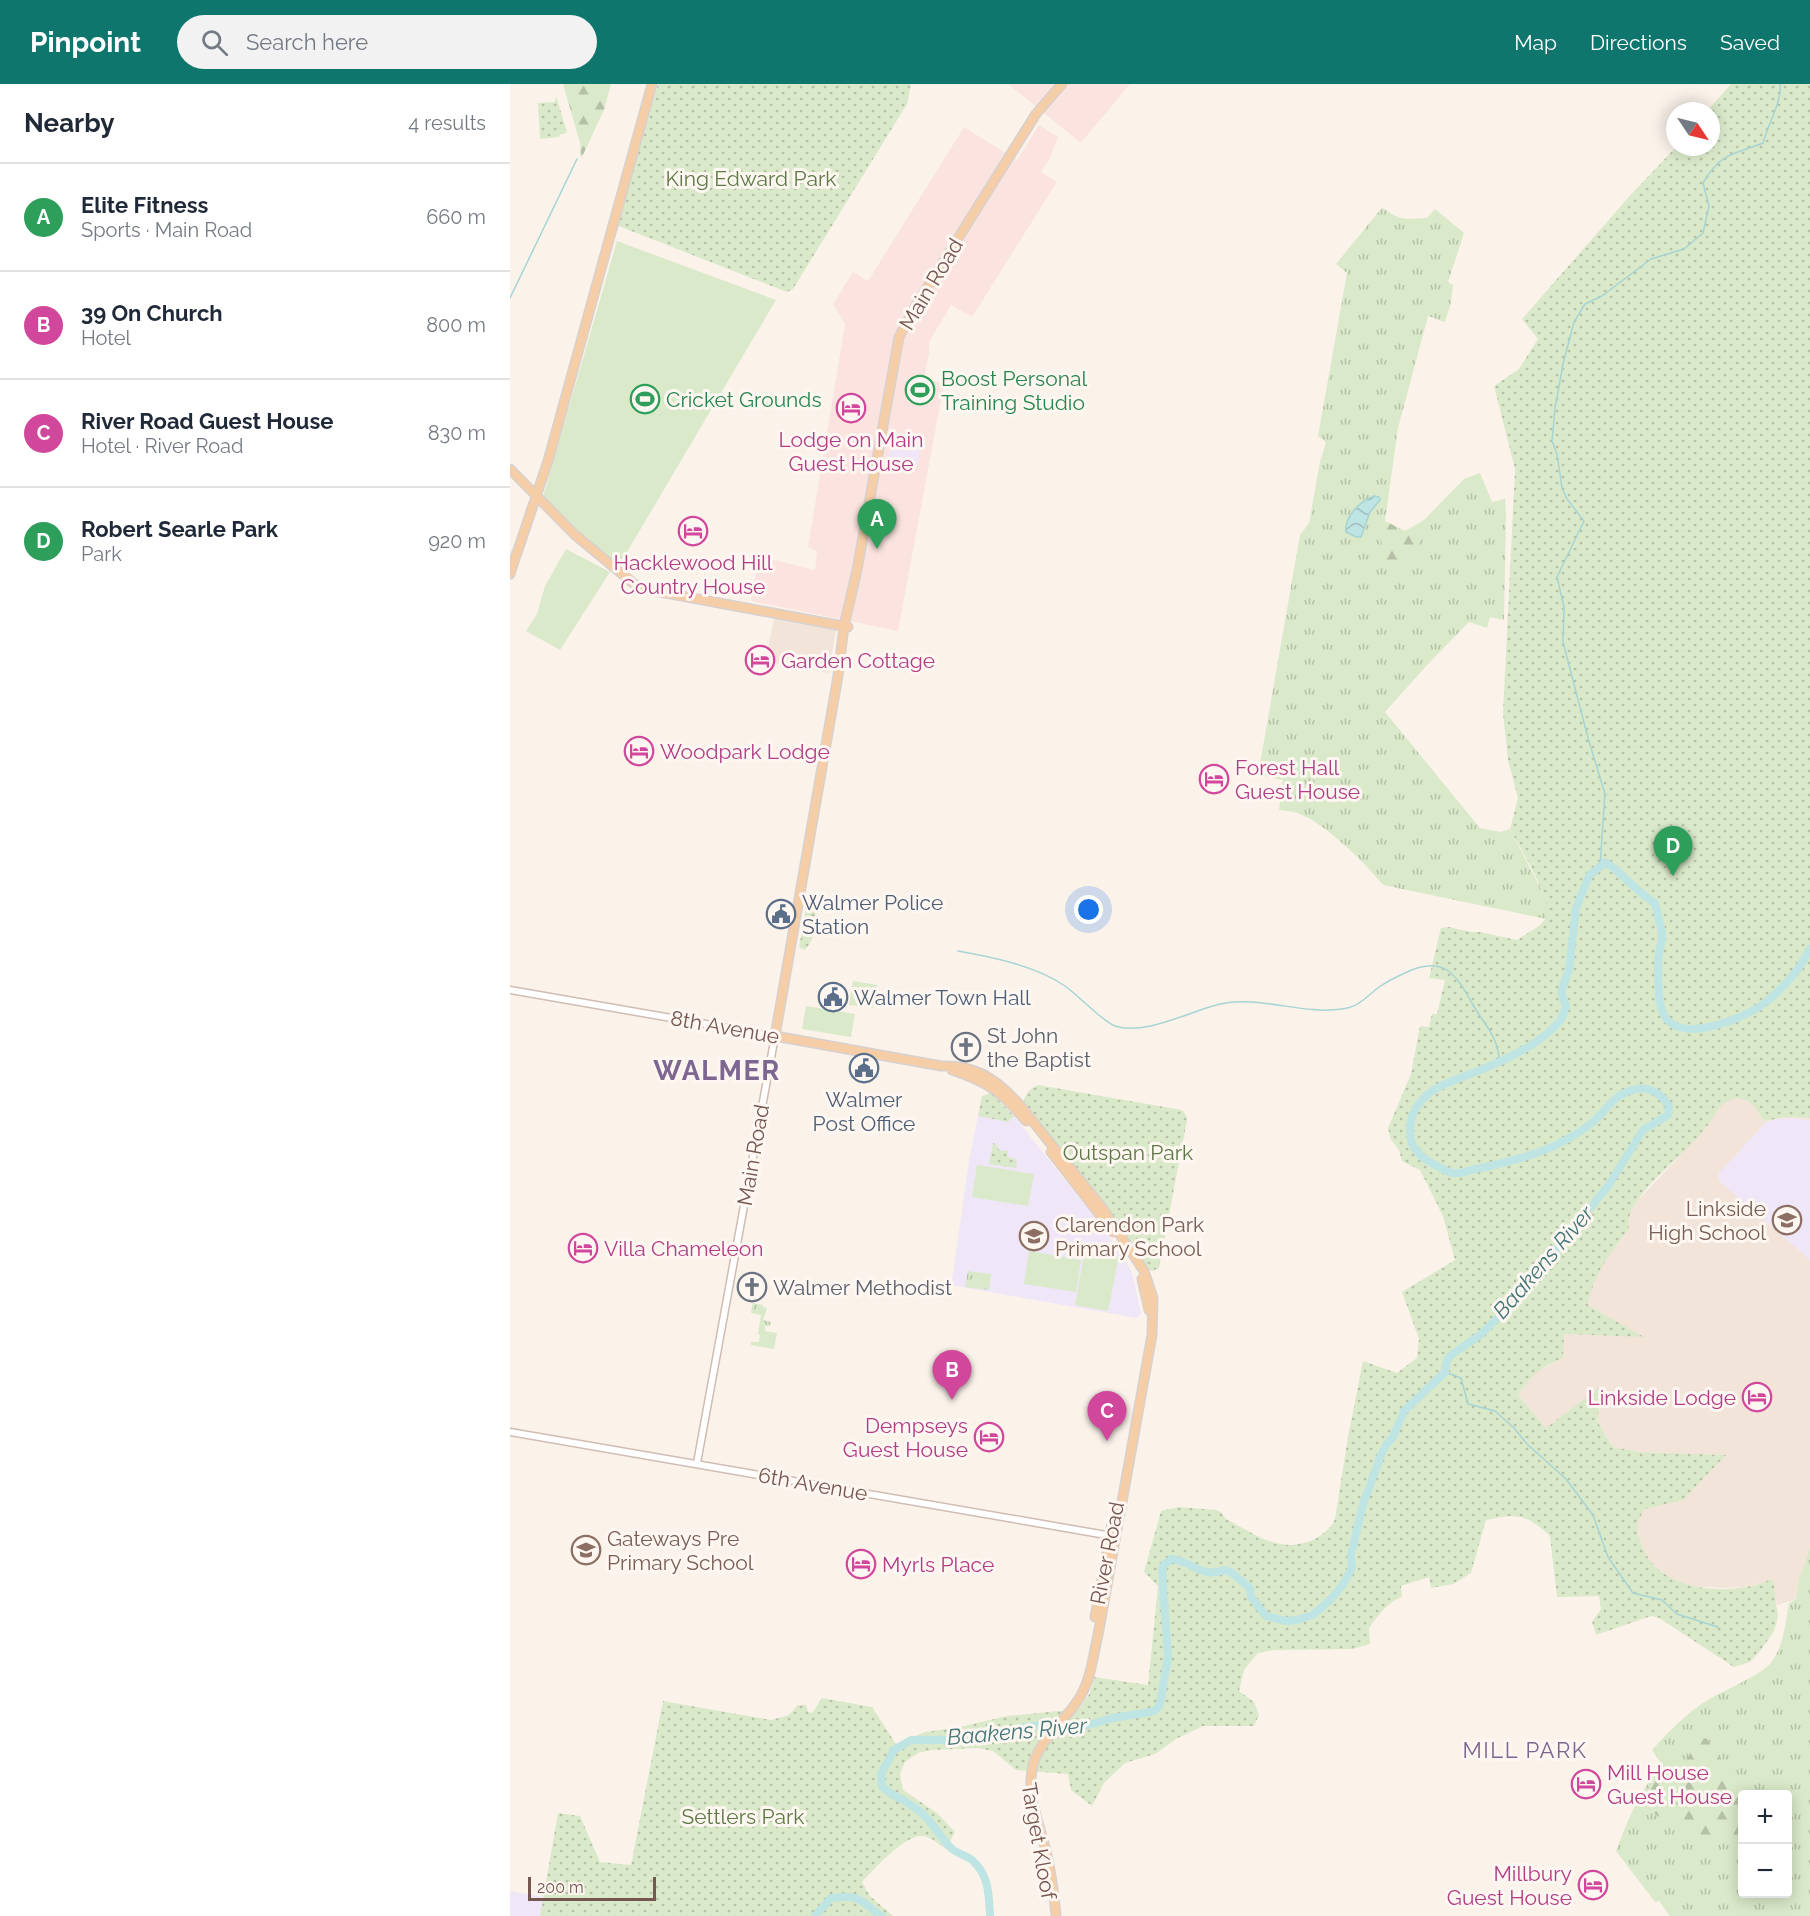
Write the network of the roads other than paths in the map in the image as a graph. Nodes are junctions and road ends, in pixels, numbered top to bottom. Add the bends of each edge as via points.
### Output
1 (652, 84) edge
2 (1062, 84) edge
3 (554, 436) junction
4 (510, 469) edge
5 (538, 480) junction
6 (525, 485) junction
7 (535, 496) junction
8 (510, 574) edge
9 (846, 627) junction
10 (510, 990) edge
11 (775, 1036) junction
12 (978, 1075) joint
13 (510, 1432) edge
14 (698, 1463) junction
15 (1112, 1536) junction
16 (1030, 1768) junction
17 (1051, 1916) edge
18 (1056, 1916) edge

1 - 3 main road via 599,263
2 - 9 main road, Main Road via 1036,114 902,331
3 - 5 main road
3 - 7 main road
4 - 6 main road
5 - 6 main road
5 - 7 main road
6 - 7 main road
7 - 8 main road
7 - 9 main road via 639,588
9 - 11 main road, Main Road
10 - 11 street, 8th Avenue
11 - 12 main road, 8th Avenue
11 - 14 street, Main Road
12 - 15 main road, River Road via 1004,1088 1024,1110 1122,1235 1151,1289 1154,1309
13 - 14 street, 6th Avenue
14 - 15 street, 6th Avenue
15 - 16 main road, River Road via 1082,1694 1067,1710
16 - 17 main road, Target Kloof via 1026,1784 1028,1802 1045,1867
16 - 18 main road, Target Kloof via 1033,1804 1050,1868

